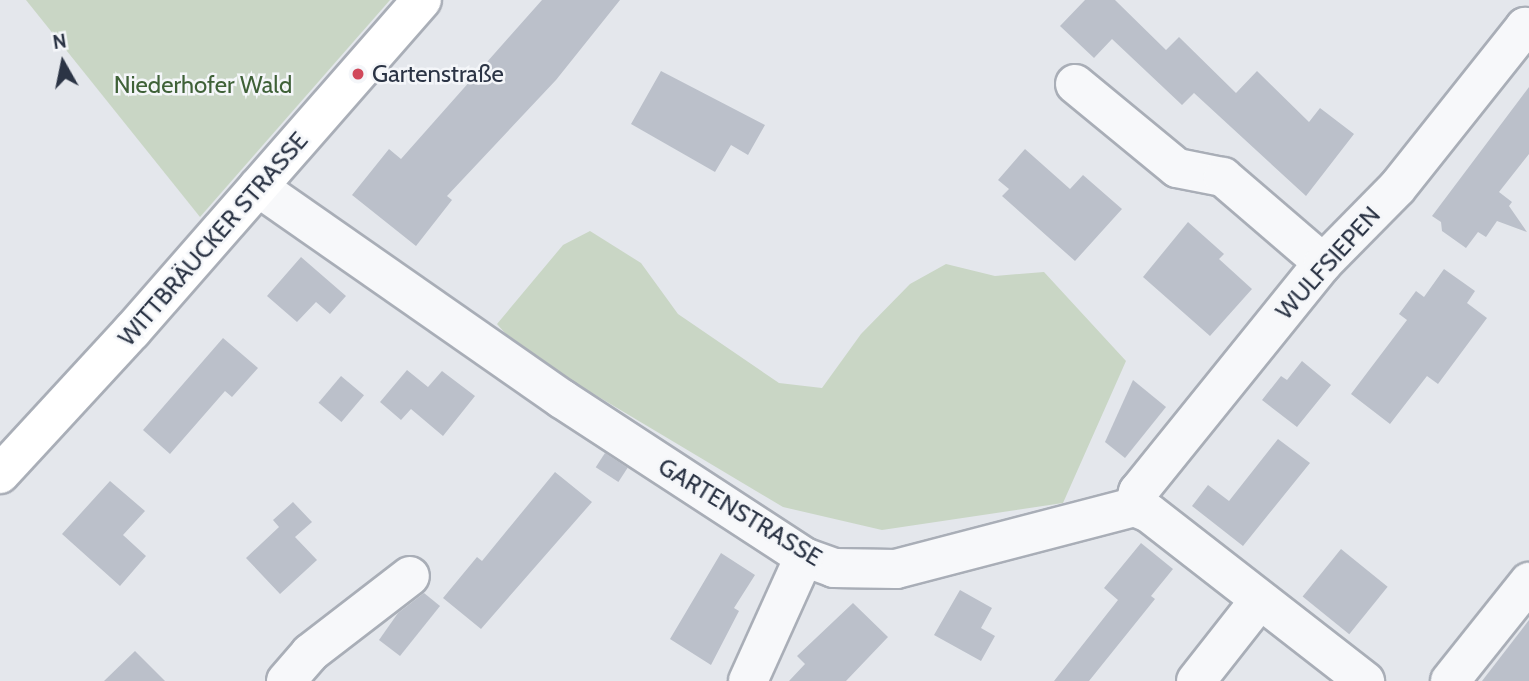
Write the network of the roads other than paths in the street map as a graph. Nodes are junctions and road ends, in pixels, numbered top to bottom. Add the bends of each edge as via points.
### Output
1 (422, 0) edge
2 (1529, 30) edge
3 (1075, 84) dead end
4 (258, 187) junction
5 (1323, 263) junction
6 (0, 474) edge
7 (1134, 507) junction
8 (804, 557) junction
9 (410, 576) dead end
10 (1529, 582) edge
11 (1259, 601) junction
12 (286, 681) edge
13 (748, 681) edge
14 (1196, 681) edge
15 (1365, 681) edge
16 (1450, 681) edge

1 - 4 main road, WITTBRÄUCKER STRASSE
2 - 5 street, WULFSIEPEN via 1525,27 1397,188
3 - 5 street via 1177,168 1223,177
4 - 6 main road, WITTBRÄUCKER STRASSE
4 - 8 street, GARTENSTRASSE via 562,399
5 - 7 street, WULFSIEPEN via 1138,492
7 - 8 street, GARTENSTRASSE via 896,569 834,568
7 - 11 street via 1149,513
8 - 13 street
9 - 12 street via 310,653
10 - 16 street
11 - 14 street
11 - 15 street

